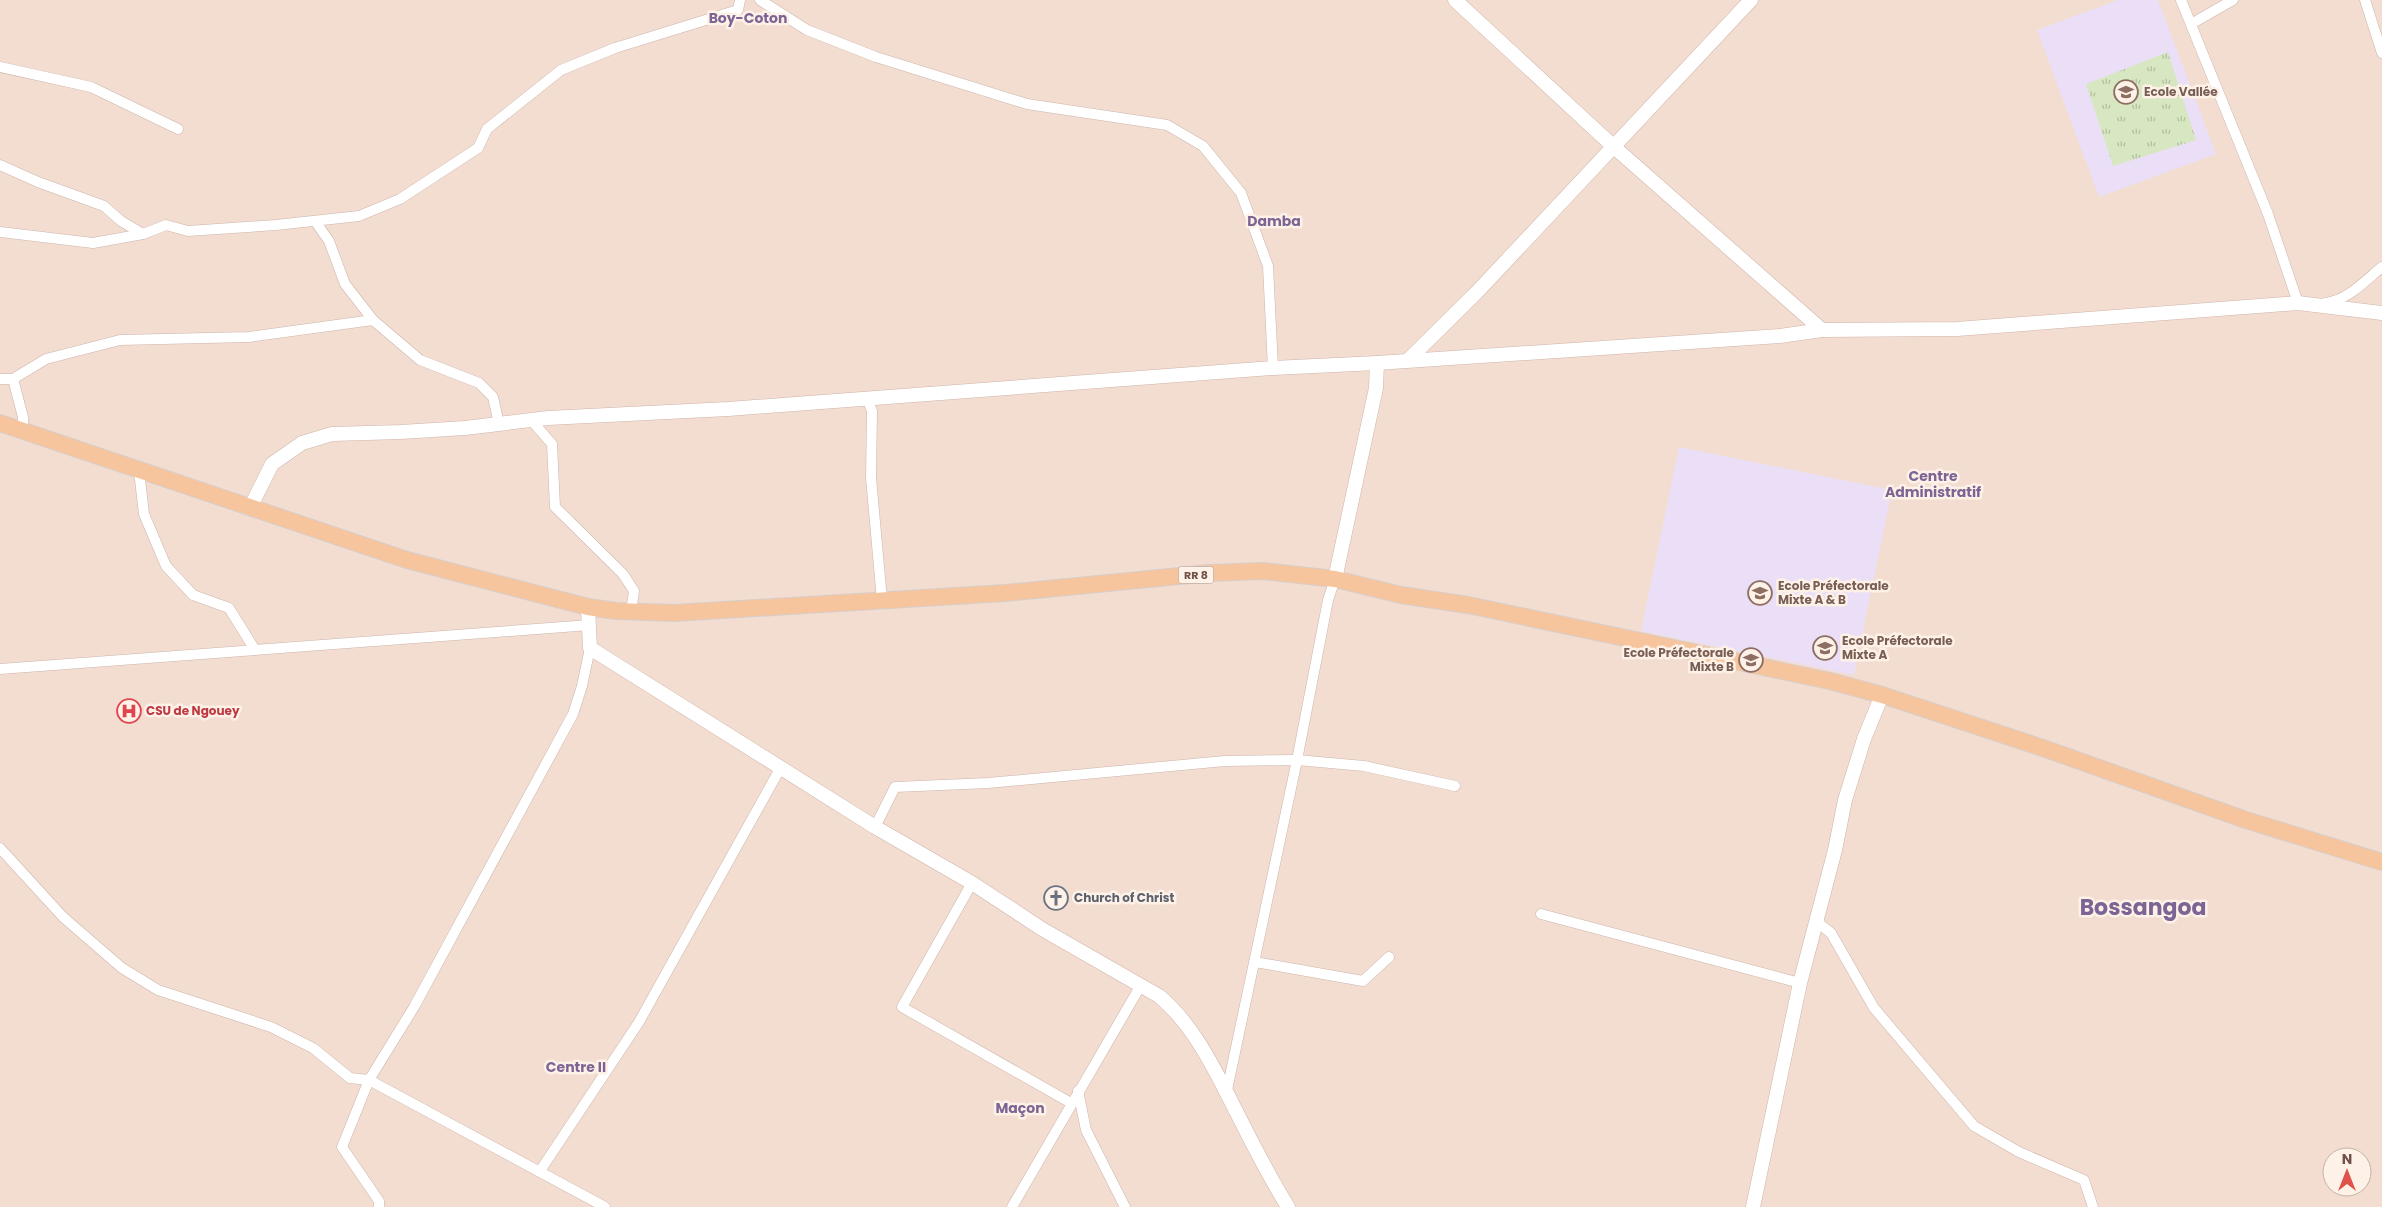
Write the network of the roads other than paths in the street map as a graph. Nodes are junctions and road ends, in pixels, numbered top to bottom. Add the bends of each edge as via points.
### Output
1 (740, 0) edge
2 (760, 0) edge
3 (1455, 0) edge
4 (1751, 0) edge
5 (2181, 0) edge
6 (2233, 0) edge
7 (2365, 0) edge
8 (2191, 24) junction
9 (2382, 53) edge
10 (0, 67) edge
11 (178, 129) dead end
12 (1614, 147) junction
13 (0, 160) edge
14 (4, 167) edge
15 (315, 221) junction
16 (0, 232) edge
17 (143, 234) junction
18 (2382, 267) edge
19 (2298, 303) junction
20 (2314, 304) junction
21 (2382, 314) edge
22 (373, 320) junction
23 (1822, 330) junction
24 (1408, 360) junction
25 (1377, 363) junction
26 (1273, 368) junction
27 (0, 379) edge
28 (13, 379) junction
29 (867, 398) junction
30 (531, 420) junction
31 (0, 423) edge
32 (499, 424) junction
33 (23, 431) junction
34 (139, 471) junction
35 (250, 508) junction
36 (1335, 580) junction
37 (882, 600) junction
38 (588, 607) junction
39 (630, 612) junction
40 (590, 626) junction
41 (590, 648) junction
42 (255, 650) junction
43 (0, 669) edge
44 (1882, 695) junction
45 (1297, 760) junction
46 (781, 766) junction
47 (1455, 786) dead end
48 (875, 827) junction
49 (0, 848) edge
50 (2382, 862) edge
51 (972, 883) junction
52 (1541, 914) dead end
53 (1816, 922) junction
54 (1389, 957) dead end
55 (1255, 962) junction
56 (1800, 983) junction
57 (1141, 985) junction
58 (369, 1080) junction
59 (1227, 1090) junction
60 (1078, 1091) junction
61 (1071, 1103) junction
62 (540, 1172) junction
63 (379, 1207) edge
64 (605, 1207) edge
65 (1012, 1207) edge
66 (1125, 1207) edge
67 (1288, 1207) edge
68 (1753, 1207) edge
69 (2093, 1207) edge

1 - 15 street via 738,10 614,48 561,70 487,130 478,148 400,200 358,216
2 - 26 street via 807,30 876,57 1027,104 1167,125 1203,146 1242,193 1268,266
3 - 12 street
4 - 12 street
5 - 8 street
6 - 8 street
7 - 9 street
8 - 19 street via 2268,214
10 - 11 street via 92,87
12 - 23 street
12 - 24 street
13 - 14 street
14 - 17 street via 104,206
15 - 17 street via 188,231 166,225
15 - 22 street via 329,241 345,284
16 - 17 street via 94,243
18 - 20 street via 2334,302
19 - 20 street
19 - 23 street via 1957,329
20 - 21 street
22 - 28 street via 249,337 120,340 46,359
22 - 32 street via 420,360 479,383 493,398
23 - 24 street via 1780,336
24 - 25 street
25 - 26 street
25 - 36 street via 1376,388
26 - 29 street
27 - 28 street
28 - 33 street via 24,417
29 - 30 street
29 - 37 street via 872,411 871,478
30 - 32 street
30 - 39 street via 552,444 555,507 623,574 634,591
31 - 33 main road, RR 8
32 - 35 street via 332,434 311,439 272,464
33 - 34 main road, RR 8
34 - 35 main road, RR 8
34 - 42 street via 144,514 166,566 193,596 229,608
35 - 38 main road, RR 8 via 407,560
36 - 37 main road, RR 8 via 1254,571 1005,593
36 - 44 main road, RR 8 via 1755,664
36 - 45 street via 1328,600
37 - 39 main road, RR 8 via 674,613
38 - 39 main road, RR 8
38 - 40 street
40 - 41 street
40 - 42 street
41 - 46 street
41 - 58 street via 573,714 414,1007
42 - 43 street
44 - 50 main road, RR 8 via 2246,820
44 - 53 street via 1845,800
45 - 47 street via 1364,766
45 - 48 street via 1225,762 988,783 895,787
45 - 55 street
46 - 48 street
46 - 62 street via 639,1022
48 - 51 street
49 - 58 street via 63,917 122,968 158,990 272,1028 313,1048 350,1078
51 - 57 street via 1042,929
51 - 61 street via 902,1007
52 - 56 street
53 - 56 street
53 - 69 street via 1831,933 1874,1008 1974,1126 2019,1152 2084,1180
54 - 55 street via 1362,981
55 - 59 street
56 - 68 street
57 - 59 street via 1175,1009
57 - 60 street
58 - 62 street
58 - 63 street via 342,1147 379,1201
59 - 67 street
60 - 61 street
60 - 66 street via 1086,1130
61 - 65 street
62 - 64 street

